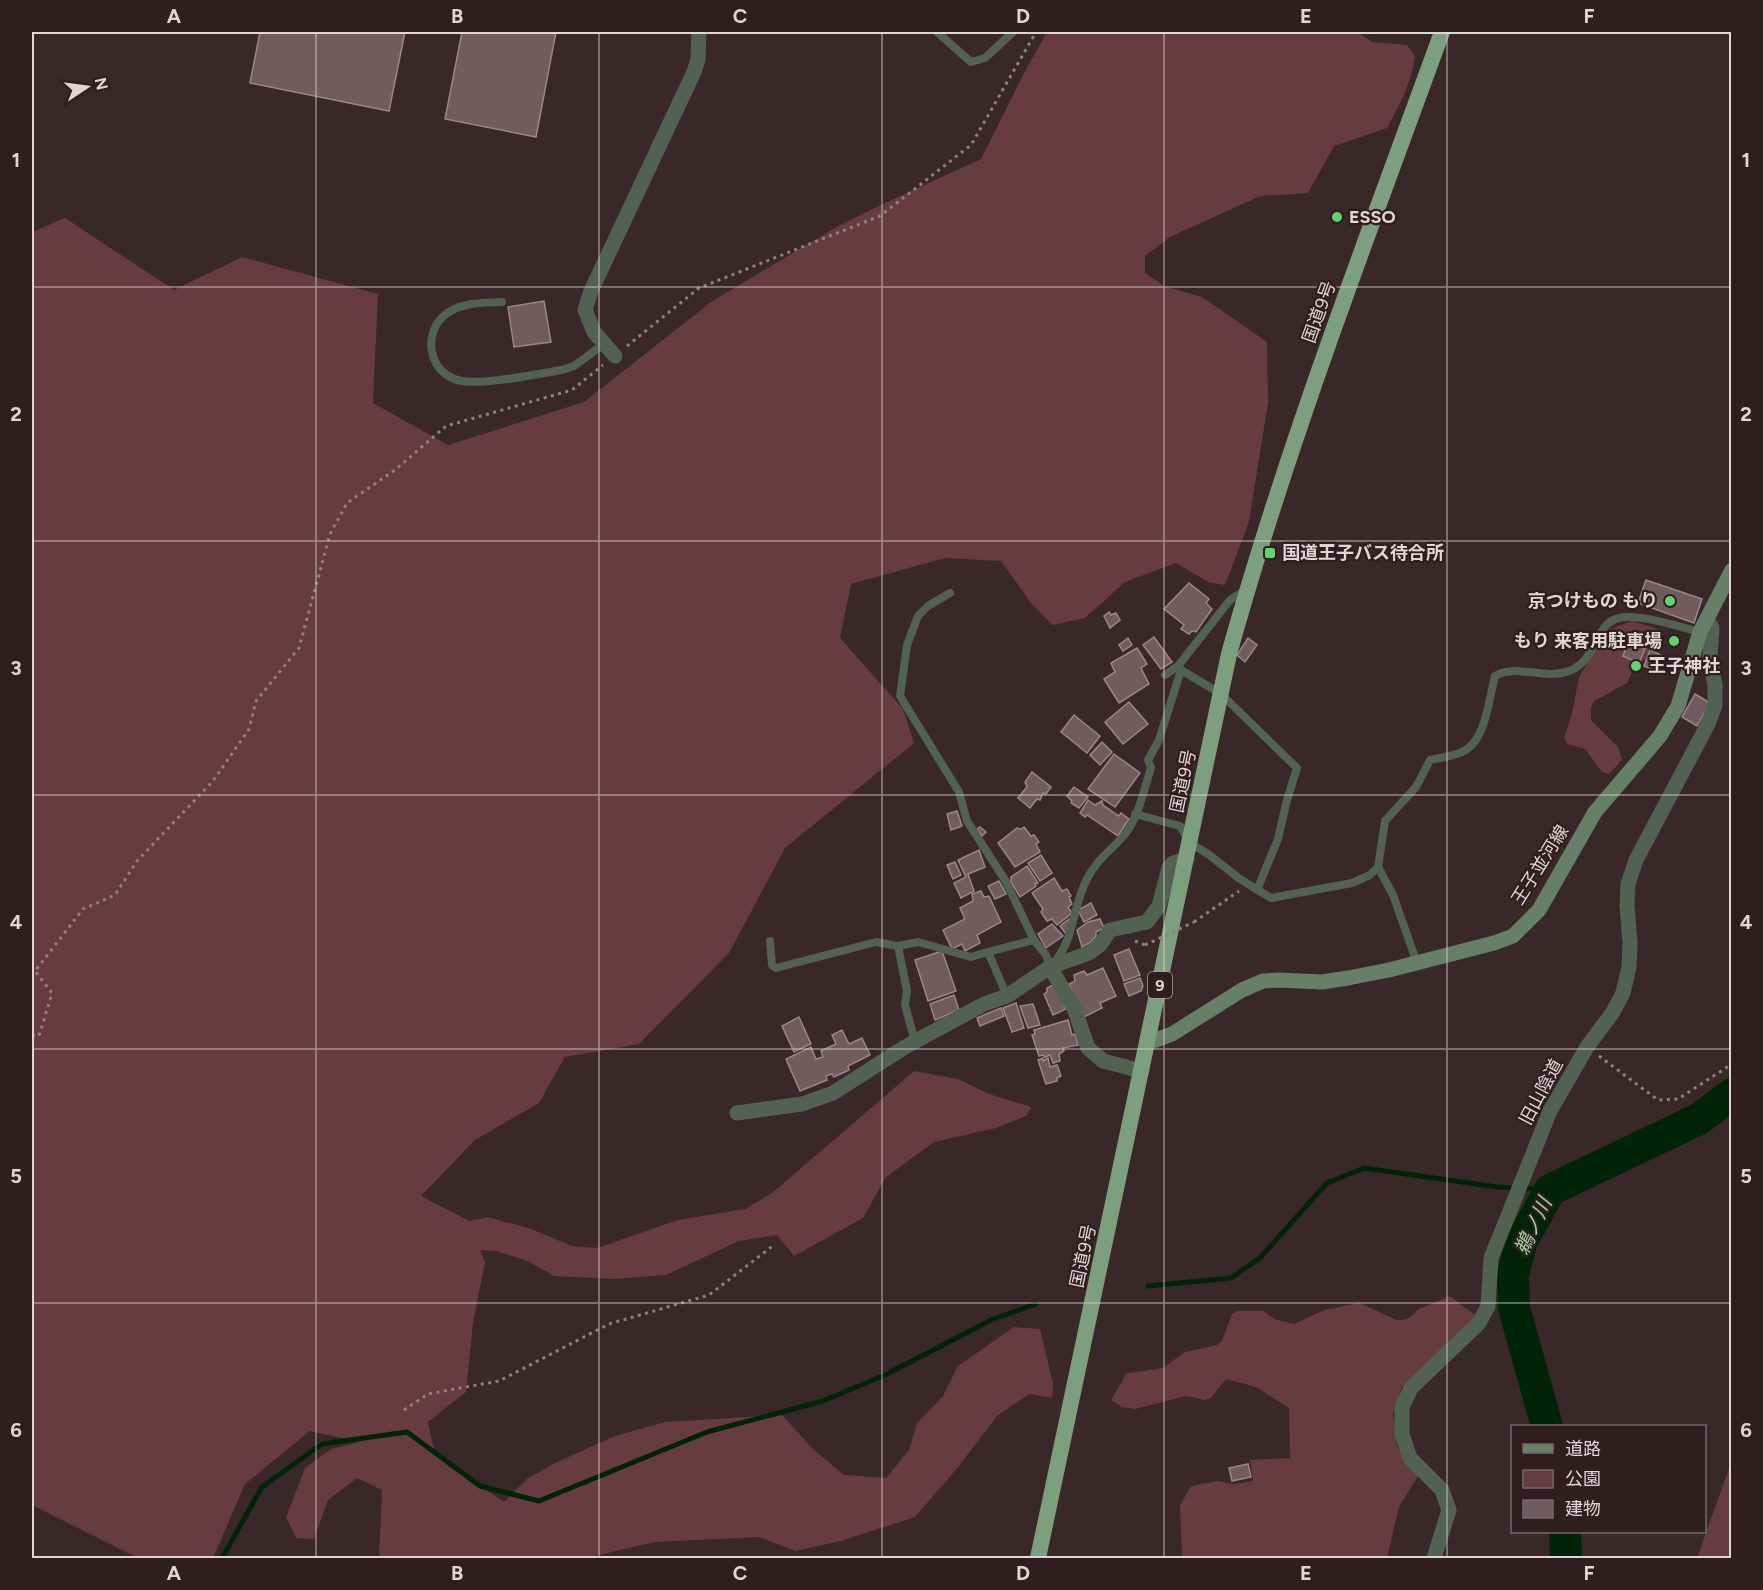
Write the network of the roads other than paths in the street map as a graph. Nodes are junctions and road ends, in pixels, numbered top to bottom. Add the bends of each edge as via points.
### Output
1 (699, 32) edge
2 (937, 32) edge
3 (1013, 32) edge
4 (1442, 32) edge
5 (502, 302) dead end
6 (604, 344) junction
7 (615, 356) road end
8 (1731, 570) edge
9 (1247, 589) junction
10 (950, 593) dead end
11 (1704, 625) junction
12 (1179, 668) junction
13 (1165, 675) dead end
14 (1221, 694) junction
15 (1135, 814) junction
16 (1189, 851) junction
17 (1378, 867) junction
18 (1257, 890) junction
19 (1034, 940) junction
20 (770, 941) dead end
21 (898, 946) junction
22 (988, 952) junction
23 (1417, 963) junction
24 (1050, 967) junction
25 (1007, 996) junction
26 (915, 1042) junction
27 (1148, 1043) junction
28 (1142, 1071) junction
29 (737, 1113) dead end
30 (1038, 1558) edge
31 (1434, 1558) edge

1 - 6 street via 694,72 585,310
2 - 3 lane via 971,62 985,58
4 - 9 highway, 国道9号 / 9 via 1302,418
5 - 6 lane via 460,306 433,329 430,346 443,373 460,381 477,382 562,370
6 - 7 street
8 - 11 main road, 王子並河線
9 - 12 lane via 1230,600
9 - 14 highway, 国道9号 / 9
10 - 19 lane via 918,616 907,645 900,696 959,792 967,821 1005,880
11 - 17 lane via 1632,616 1617,618 1605,625 1579,667 1551,675 1515,670 1495,676 1481,732 1473,746 1430,760 1416,787 1385,821
11 - 23 main road, 王子並河線 via 1678,706 1660,736 1595,812 1539,910 1513,936
11 - 31 street, 旧山陰道 via 1712,628 1710,657 1715,705 1628,884 1629,968 1623,993 1550,1111 1491,1258 1488,1306 1479,1323 1411,1388 1402,1407 1402,1434 1410,1458 1442,1490 1449,1510
12 - 13 lane
12 - 14 lane
12 - 15 lane via 1159,740 1148,760 1151,768
14 - 16 highway, 国道9号 / 9
14 - 18 lane via 1297,768 1278,839
15 - 16 lane via 1180,825
15 - 24 lane via 1127,831 1086,880 1069,938
16 - 18 lane
16 - 24 street via 1169,868 1159,906 1147,922 1110,930 1100,945 1089,952
16 - 27 highway, 国道9号 / 9
17 - 18 lane via 1352,883 1271,898
17 - 23 lane via 1393,895
19 - 22 lane
19 - 24 lane
20 - 21 lane via 772,965 776,968 876,942
21 - 22 lane via 918,942 971,957
21 - 26 lane via 908,991 905,1005
22 - 25 lane
23 - 27 main road, 王子並河線 via 1334,981 1256,983 1172,1034
24 - 25 street
24 - 28 street via 1074,1008 1088,1048 1103,1061
25 - 26 street via 984,1004
26 - 29 street via 833,1093 802,1104
27 - 28 highway, 国道9号 / 9
28 - 30 highway, 国道9号 / 9

